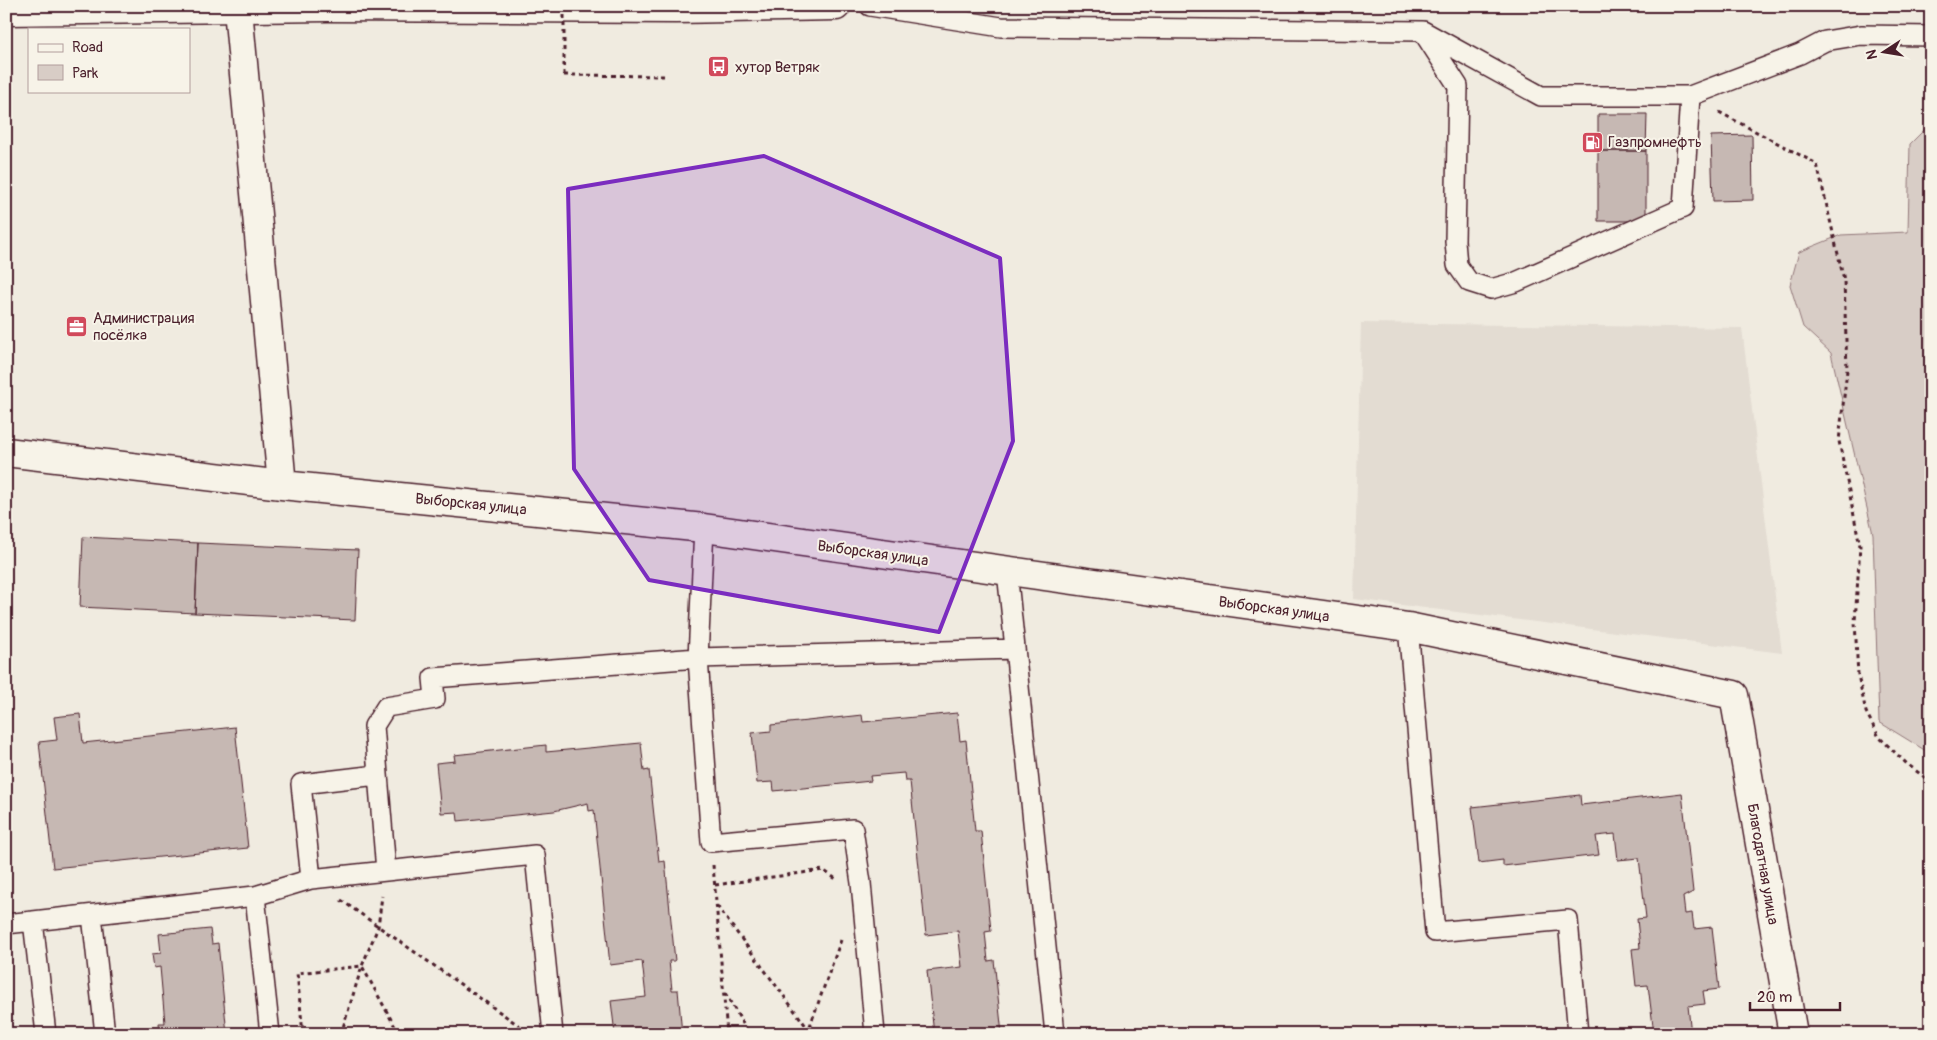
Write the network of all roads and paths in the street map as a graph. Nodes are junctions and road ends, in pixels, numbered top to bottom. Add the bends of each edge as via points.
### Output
1 (564, 6) edge
2 (836, 6) edge
3 (870, 6) edge
4 (238, 9) junction
5 (6, 11) edge
6 (1423, 31) junction
7 (1931, 36) edge
8 (667, 76) dead end
9 (1690, 96) junction
10 (6, 452) edge
11 (282, 485) junction
12 (704, 528) junction
13 (1007, 571) junction
14 (1408, 627) junction
15 (1014, 649) junction
16 (698, 658) junction
17 (1734, 695) joint
18 (377, 774) junction
19 (1931, 782) edge
20 (711, 842) junction
21 (386, 870) junction
22 (311, 879) junction
23 (841, 882) dead end
24 (715, 885) junction
25 (255, 896) junction
26 (717, 906) junction
27 (92, 915) junction
28 (33, 921) junction
29 (6, 924) edge
30 (378, 927) junction
31 (842, 936) dead end
32 (362, 966) junction
33 (724, 990) junction
34 (808, 1032) edge
35 (46, 1034) edge
36 (105, 1034) edge
37 (270, 1034) edge
38 (303, 1034) edge
39 (341, 1034) edge
40 (399, 1034) edge
41 (531, 1034) edge
42 (554, 1034) edge
43 (727, 1034) edge
44 (750, 1034) edge
45 (812, 1034) edge
46 (875, 1034) edge
47 (1055, 1034) edge
48 (1578, 1034) edge
49 (1793, 1034) edge

1 - 8 path, bridge via 564,75
2 - 4 main road
3 - 6 lane via 1002,27
4 - 5 main road
4 - 11 main road
6 - 9 lane via 1541,96
6 - 9 lane via 1458,86 1457,265 1470,282 1491,289 1516,282 1684,208
7 - 9 lane via 1860,35 1825,42
9 - 19 path via 1816,164 1844,280 1846,370 1839,441 1860,546 1855,622 1858,675 1866,712 1879,737
10 - 11 main road, Выборская улица
11 - 12 main road, Выборская улица
12 - 13 main road, Выборская улица
12 - 16 lane
13 - 14 main road, Выборская улица
13 - 15 lane
14 - 17 main road, Выборская улица
14 - 48 lane via 1435,932 1568,920
15 - 16 lane
15 - 47 lane
16 - 18 lane via 433,678 435,699 386,707 374,726
16 - 20 lane
17 - 49 main road, Благодатная улица
18 - 21 lane
18 - 22 lane via 301,784
20 - 24 path
20 - 46 lane via 853,829
21 - 22 lane
21 - 30 path
21 - 42 lane via 535,855
22 - 25 lane
22 - 30 path
23 - 24 path via 823,870
24 - 26 path
25 - 27 lane
25 - 37 lane
26 - 33 path
26 - 34 path
27 - 28 lane
27 - 36 lane
28 - 29 lane
28 - 35 lane
30 - 32 path
30 - 41 path
31 - 34 path
32 - 38 path via 297,973
32 - 39 path
32 - 40 path
33 - 43 path
33 - 44 path
34 - 45 path

